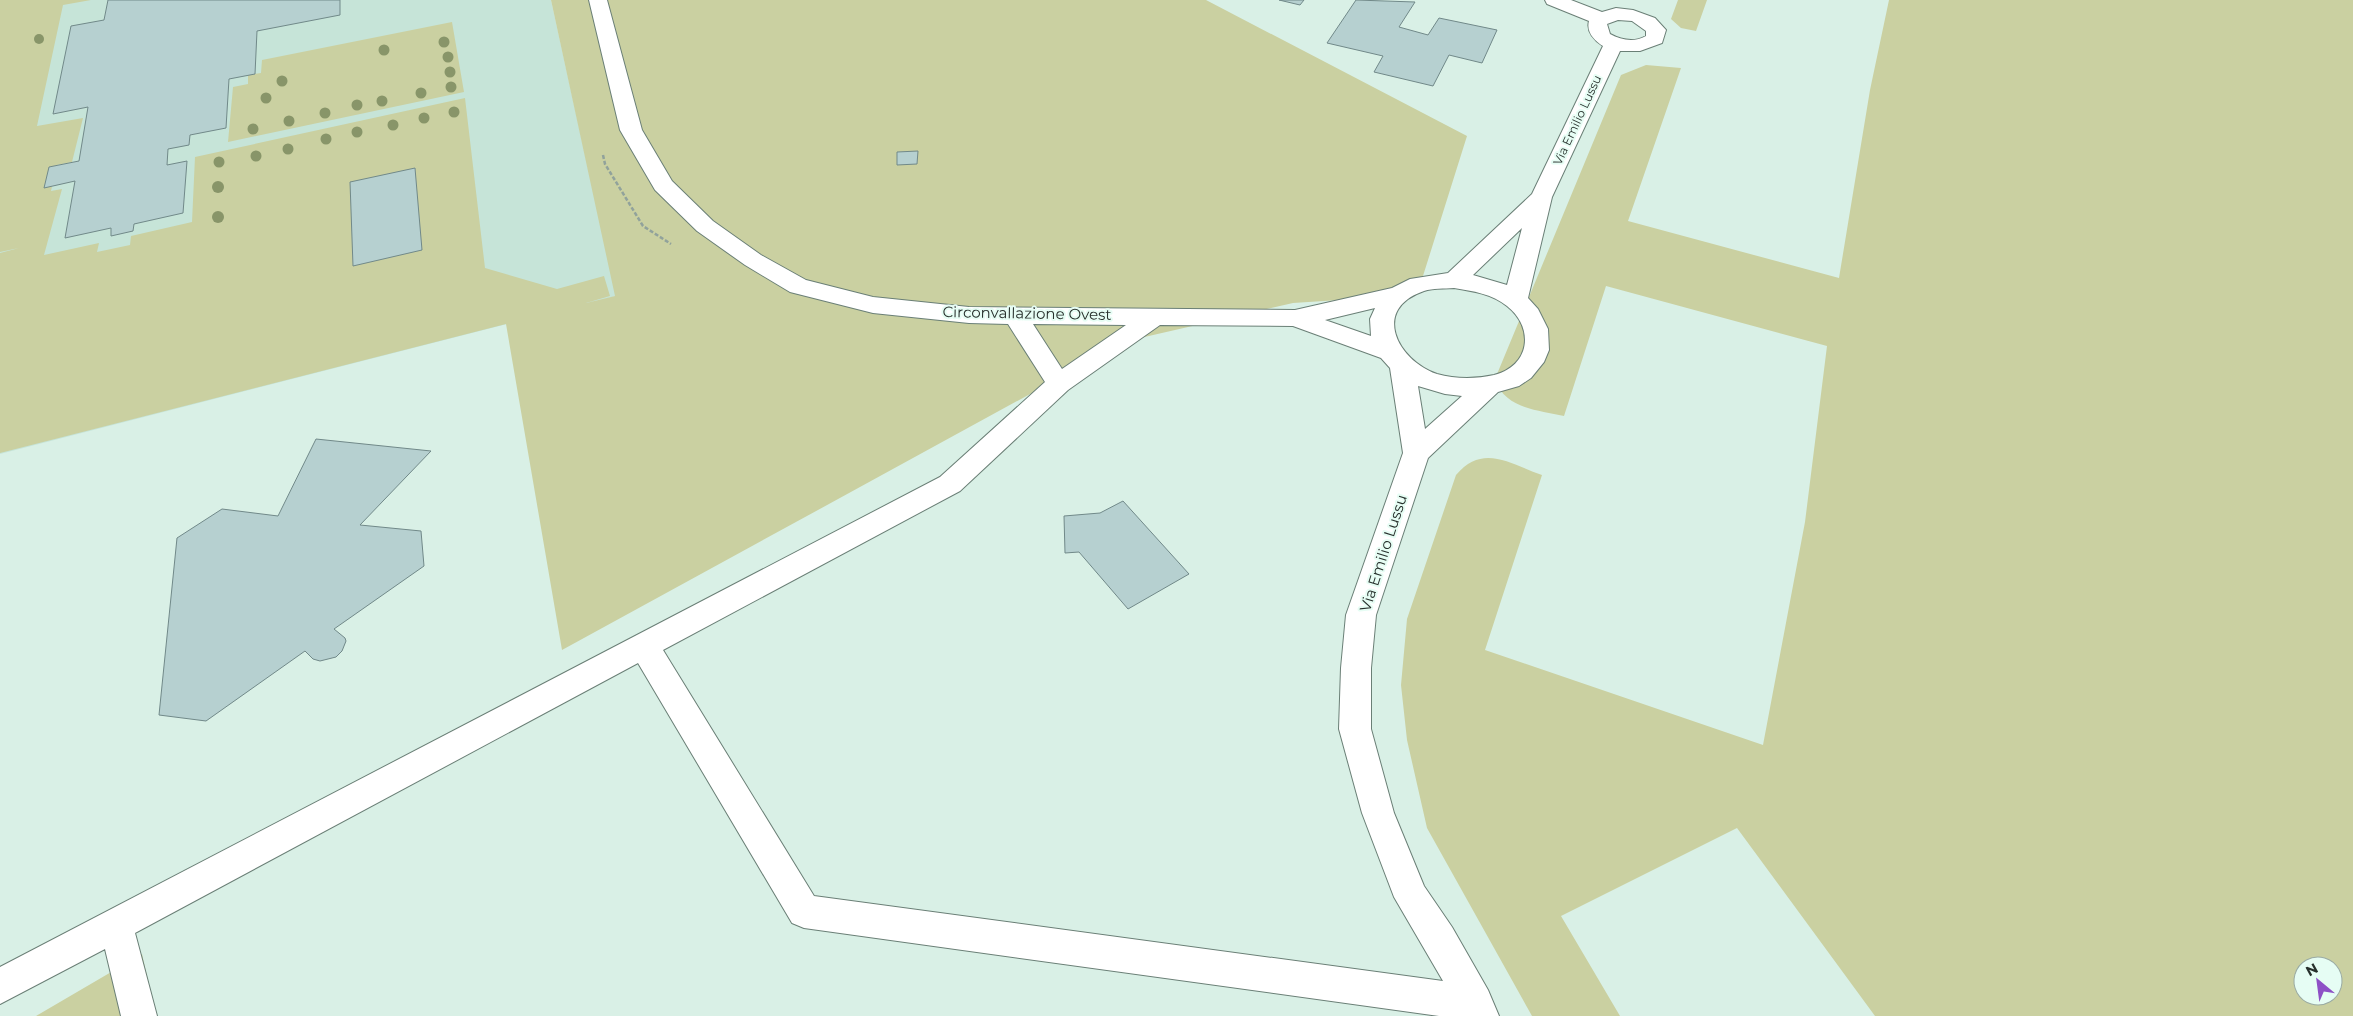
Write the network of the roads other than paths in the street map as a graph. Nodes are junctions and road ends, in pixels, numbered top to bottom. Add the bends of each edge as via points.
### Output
1 (598, 0) edge
2 (1554, 0) edge
3 (1609, 11) edge
4 (1614, 43) junction
5 (1541, 197) junction
6 (1454, 280) junction
7 (1398, 295) junction
8 (1514, 300) junction
9 (1015, 315) junction
10 (1156, 316) junction
11 (1295, 318) junction
12 (1396, 358) junction
13 (1059, 384) junction
14 (1488, 387) junction
15 (1416, 453) junction
16 (644, 646) junction
17 (116, 925) junction
18 (0, 986) edge
19 (1478, 1009) edge
20 (139, 1016) edge

1 - 9 street, Circonvallazione Ovest via 631,130 663,185 706,226 753,260 798,286 873,305 969,315
2 - 3 street
3 - 4 street via 1597,23 1597,28 1605,39
3 - 4 street via 1648,11 1648,21 1656,30 1655,39 1650,43 1634,46
4 - 5 street, Via Emilio Lussu
5 - 6 street, Via Emilio Lussu
5 - 8 street, Via Emilio Lussu
6 - 7 street via 1414,286
6 - 8 street via 1490,287
7 - 11 street, Circonvallazione Ovest
7 - 12 street via 1387,307 1381,321 1382,336
8 - 14 street via 1528,313 1536,328 1539,343 1535,358 1516,376
9 - 10 street, Circonvallazione Ovest
9 - 13 street
10 - 11 street, Circonvallazione Ovest
10 - 13 street
11 - 12 street, Circonvallazione Ovest
12 - 14 street via 1420,377 1442,385
12 - 15 street, Via Emilio Lussu
13 - 16 street via 950,484
14 - 15 street, Via Emilio Lussu
15 - 19 street, Via Emilio Lussu via 1362,615 1356,668 1355,729 1378,813 1411,897 1440,938
16 - 17 street
16 - 19 street via 804,911
17 - 18 street
17 - 20 street

